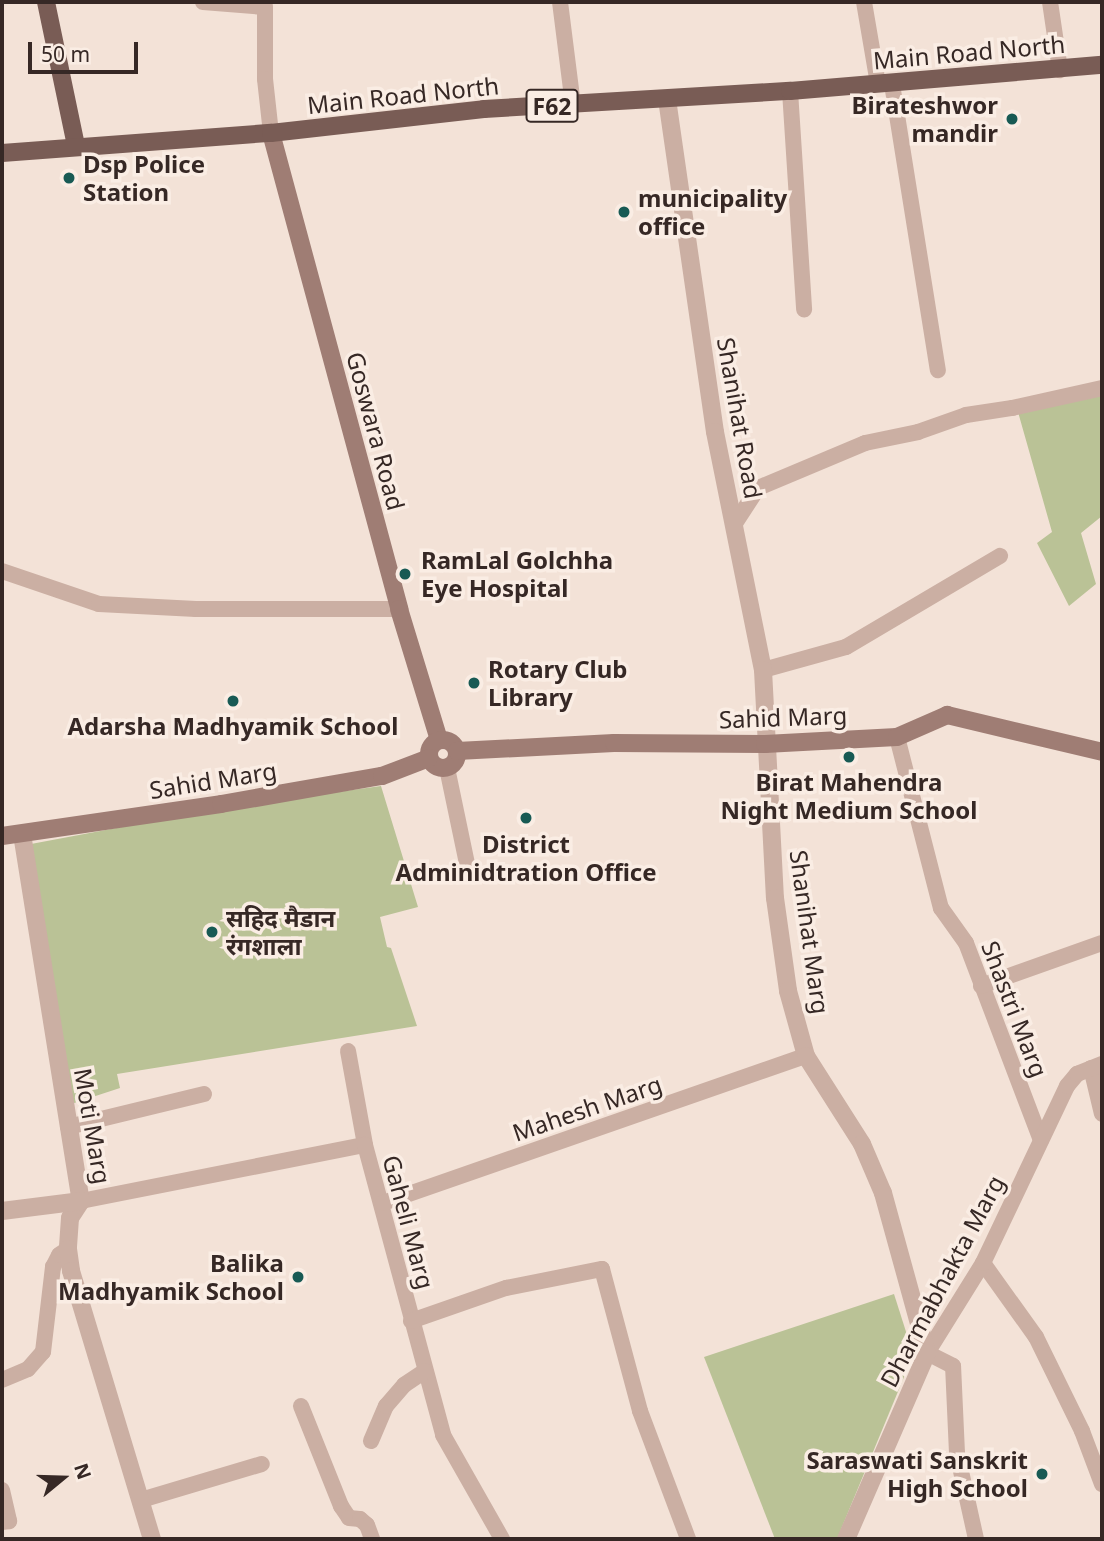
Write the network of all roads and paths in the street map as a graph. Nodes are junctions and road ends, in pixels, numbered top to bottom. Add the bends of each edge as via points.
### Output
1 (46, 2) edge
2 (203, 2) edge
3 (560, 2) edge
4 (864, 2) edge
5 (1050, 2) edge
6 (1102, 65) edge
7 (1060, 70) junction
8 (885, 84) junction
9 (790, 91) junction
10 (667, 99) junction
11 (573, 105) junction
12 (271, 133) junction
13 (76, 146) junction
14 (2, 153) edge
15 (804, 310) dead end
16 (938, 370) dead end
17 (1102, 387) edge
18 (734, 524) junction
19 (1000, 556) dead end
20 (2, 570) edge
21 (399, 609) junction
22 (762, 670) junction
23 (897, 737) junction
24 (439, 740) junction
25 (765, 744) junction
26 (457, 751) junction
27 (1102, 752) edge
28 (429, 758) junction
29 (447, 768) junction
30 (22, 834) junction
31 (2, 836) edge
32 (469, 873) dead end
33 (1102, 943) edge
34 (981, 986) junction
35 (348, 1051) dead end
36 (806, 1056) junction
37 (1096, 1066) edge
38 (204, 1094) dead end
39 (1102, 1114) edge
40 (68, 1127) junction
41 (1041, 1140) junction
42 (365, 1145) junction
43 (81, 1201) junction
44 (383, 1203) junction
45 (2, 1211) edge
46 (68, 1249) junction
47 (983, 1263) junction
48 (411, 1321) junction
49 (927, 1353) junction
50 (425, 1371) junction
51 (2, 1380) edge
52 (301, 1406) dead end
53 (371, 1441) dead end
54 (262, 1464) dead end
55 (1102, 1484) edge
56 (2, 1490) edge
57 (141, 1500) junction
58 (6, 1521) edge
59 (152, 1539) edge
60 (372, 1539) edge
61 (502, 1539) edge
62 (688, 1539) edge
63 (846, 1539) edge
64 (976, 1539) edge

1 - 13 main road
2 - 12 street via 265,8
3 - 11 street
4 - 8 street
5 - 7 street
6 - 7 main road, Main Road North / F62
7 - 8 main road, Main Road North / F62
8 - 9 main road, Main Road North / F62
8 - 16 street
9 - 10 main road, Main Road North / F62
9 - 15 street
10 - 11 main road, Main Road North / F62
10 - 18 street, Shanihat Road via 707,380
11 - 12 main road, Main Road North / F62 via 484,109
12 - 13 main road, Main Road North / F62
12 - 21 main road, Goswara Road
13 - 14 main road, Main Road North / F62
17 - 18 street via 966,415 918,432 865,443 758,488
18 - 22 street, Shanihat Road
19 - 22 street via 846,647
20 - 21 street via 99,604
21 - 24 main road, Goswara Road
22 - 25 street, Shanihat Road
23 - 25 main road, Sahid Marg
23 - 27 main road, Sahid Marg via 947,715
23 - 34 street, Shastri Marg via 942,908 966,943
24 - 26 main road via 453,744
24 - 28 main road
25 - 26 main road, Sahid Marg via 614,743
25 - 36 street, Shanihat Marg via 775,898 788,990
26 - 29 main road via 453,765
28 - 29 main road
28 - 30 main road, Sahid Marg via 382,776
29 - 32 street
30 - 31 main road, Sahid Marg
30 - 40 street, Moti Marg
33 - 34 street
34 - 41 street, Shastri Marg
35 - 42 street
36 - 44 street, Mahesh Marg
36 - 49 street, Shanihat Marg via 862,1144 883,1194
37 - 39 street
37 - 41 street, Dharmabhakta Marg via 1077,1074 1067,1086
38 - 40 street
40 - 43 street, Moti Marg
41 - 47 street, Dharmabhakta Marg
42 - 43 street, Gaheli Marg
42 - 44 street, Gaheli Marg
43 - 45 street
43 - 46 street, Moti Marg via 71,1218
44 - 48 street, Gaheli Marg
46 - 51 street via 53,1267 43,1352 28,1369
46 - 57 street, Moti Marg
47 - 49 street, Dharmabhakta Marg
47 - 55 street via 1036,1337
48 - 50 street, Gaheli Marg
48 - 62 street via 506,1288 602,1269 640,1411
49 - 63 street, Dharmabhakta Marg
49 - 64 street via 953,1366 957,1452
50 - 53 street via 404,1385 386,1406
50 - 61 street, Gaheli Marg via 443,1435
52 - 60 street via 341,1506 349,1518 360,1518 367,1525
54 - 57 street
56 - 58 street
57 - 59 street, Moti Marg

